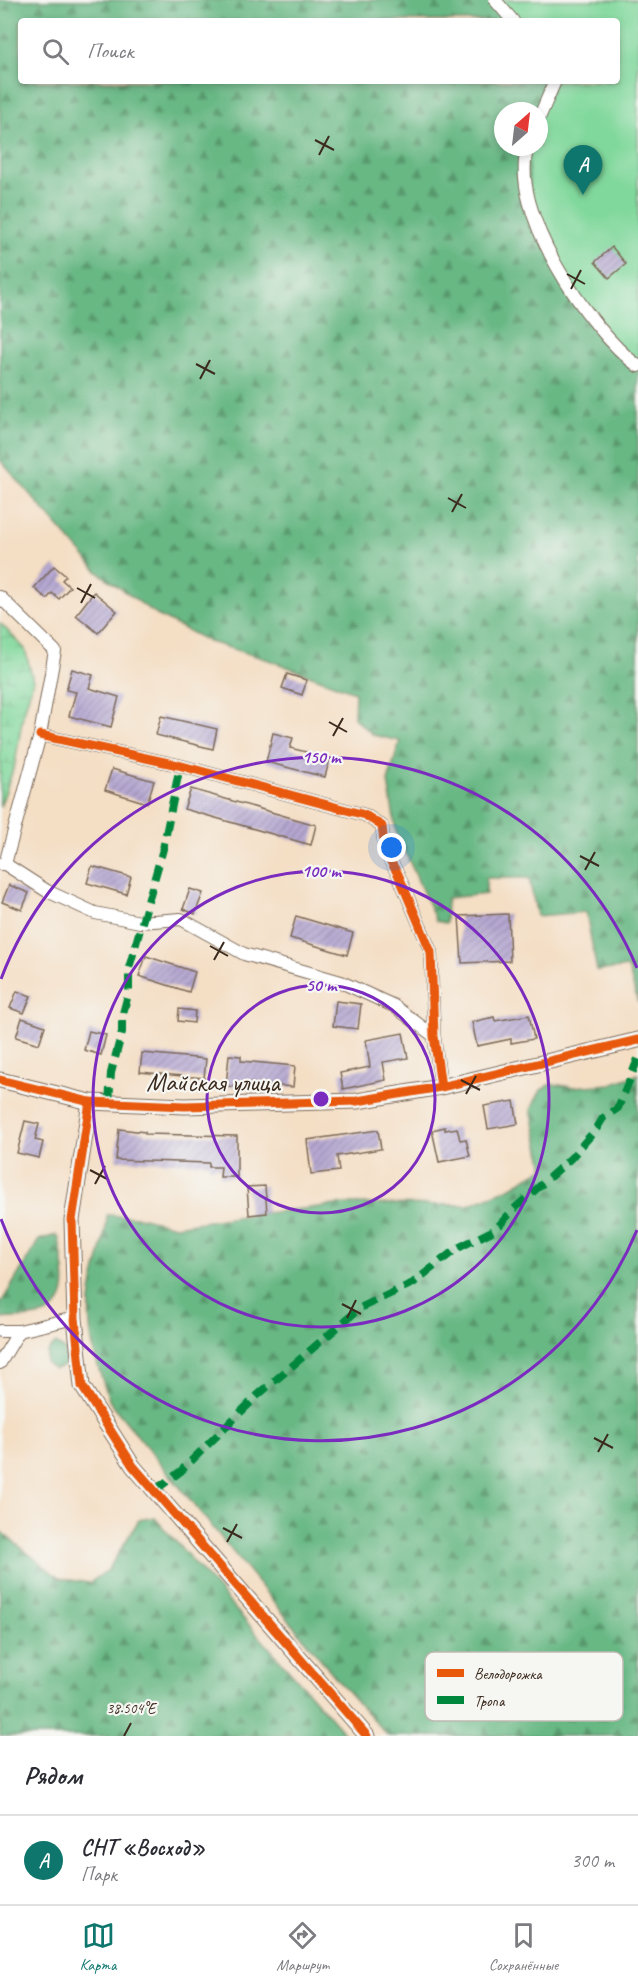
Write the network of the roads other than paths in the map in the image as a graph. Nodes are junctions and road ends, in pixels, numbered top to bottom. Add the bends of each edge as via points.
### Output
1 (495, 0) edge
2 (510, 18) edge
3 (554, 84) edge
4 (546, 102) edge
5 (525, 156) edge
6 (638, 366) edge
7 (0, 597) edge
8 (40, 735) junction
9 (2, 864) edge
10 (434, 1036) junction
11 (638, 1040) edge
12 (0, 1080) edge
13 (441, 1087) junction
14 (90, 1102) junction
15 (75, 1318) junction
16 (0, 1331) edge
17 (19, 1331) junction
18 (0, 1363) edge
19 (367, 1736) edge

1 - 2 street
3 - 4 street
5 - 6 street via 523,178 531,213 580,304 618,351
7 - 8 street via 55,651
8 - 9 street
8 - 10 street via 178,765 365,815 382,826 385,852 431,952
9 - 10 street via 95,913 140,922 181,919 243,954 341,982 394,1006
10 - 13 street
11 - 13 street, Майская улица
12 - 14 street, Майская улица
13 - 14 street, Майская улица via 357,1101 185,1106
14 - 15 street via 72,1220
15 - 17 street
15 - 19 street via 82,1386 133,1466
16 - 17 street
17 - 18 street

